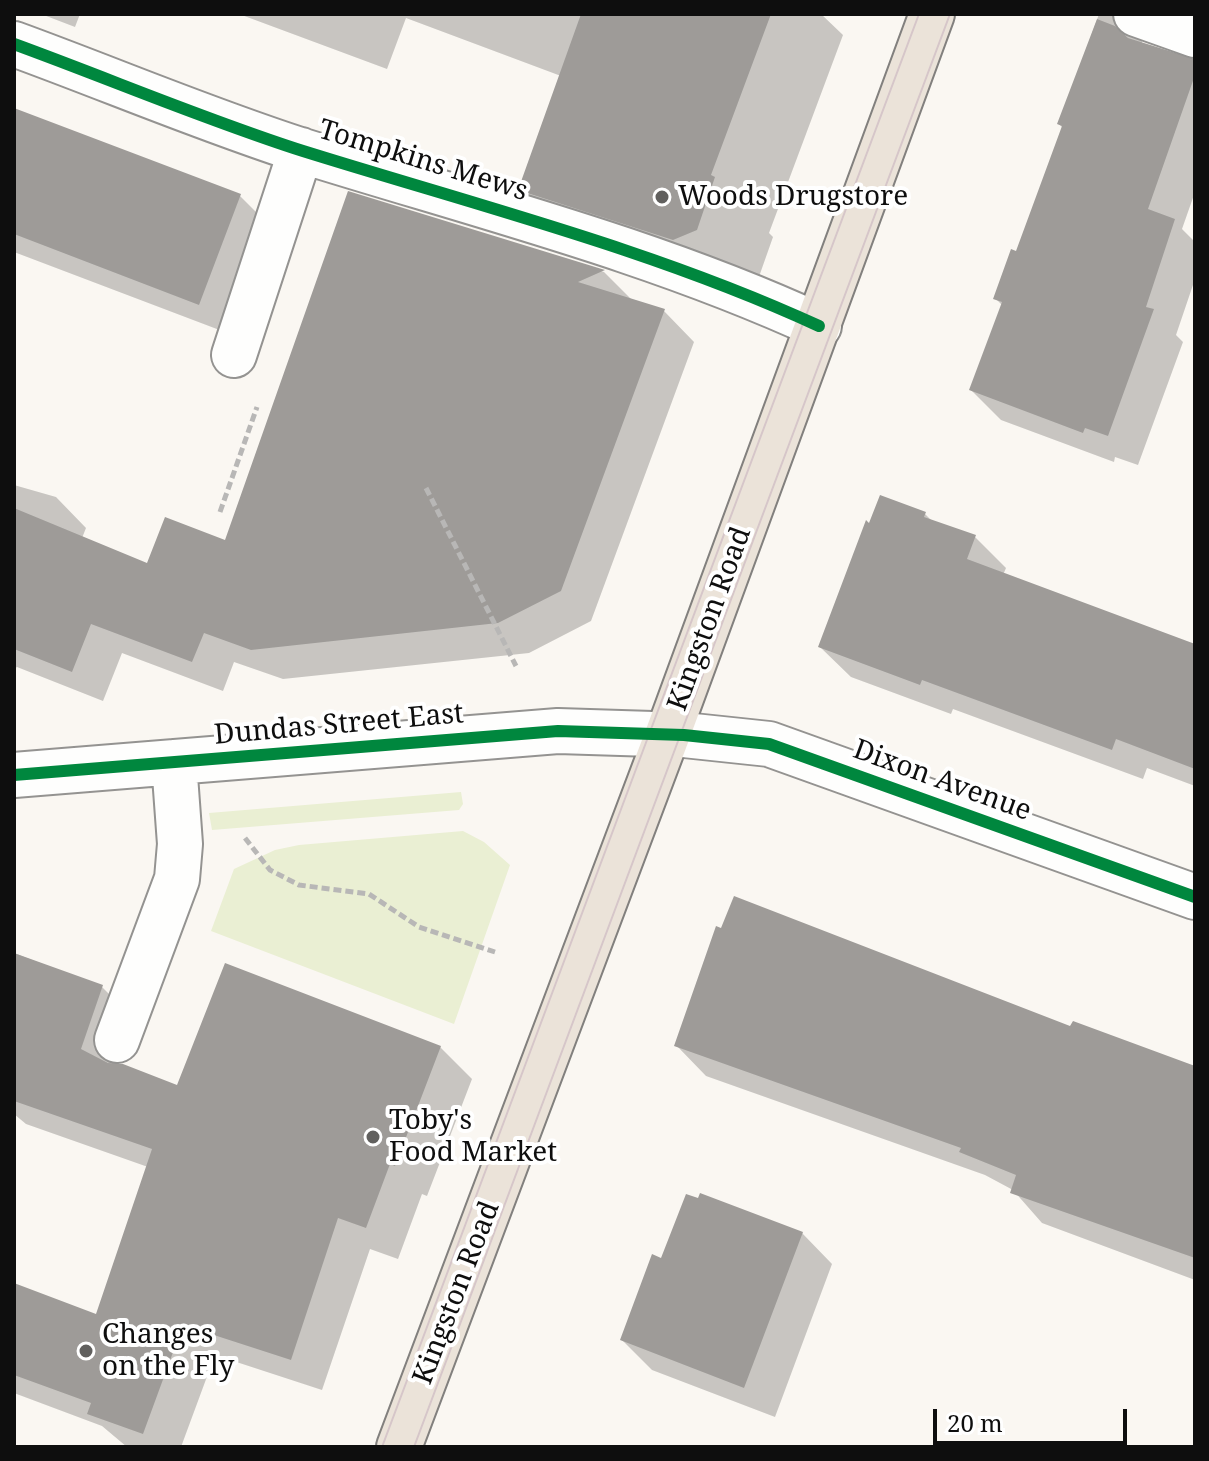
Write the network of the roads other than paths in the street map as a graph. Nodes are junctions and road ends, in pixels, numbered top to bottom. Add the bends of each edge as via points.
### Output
1 (932, 14) edge
2 (1136, 14) edge
3 (1195, 35) edge
4 (14, 44) edge
5 (301, 150) junction
6 (819, 326) junction
7 (234, 355) road end
8 (667, 736) junction
9 (174, 762) junction
10 (14, 775) edge
11 (1195, 897) edge
12 (117, 1040) dead end
13 (399, 1447) edge

1 - 6 main road, Kingston Road
2 - 3 street
4 - 5 street, Tompkins Mews
5 - 6 street, Tompkins Mews via 521,215
5 - 7 street, Tompkins Mews
6 - 8 main road, Kingston Road
8 - 9 street, Dundas Street East via 558,731
8 - 11 street, Dixon Avenue via 769,744
8 - 13 main road, Kingston Road
9 - 10 street, Dundas Street East
9 - 12 street via 177,879

